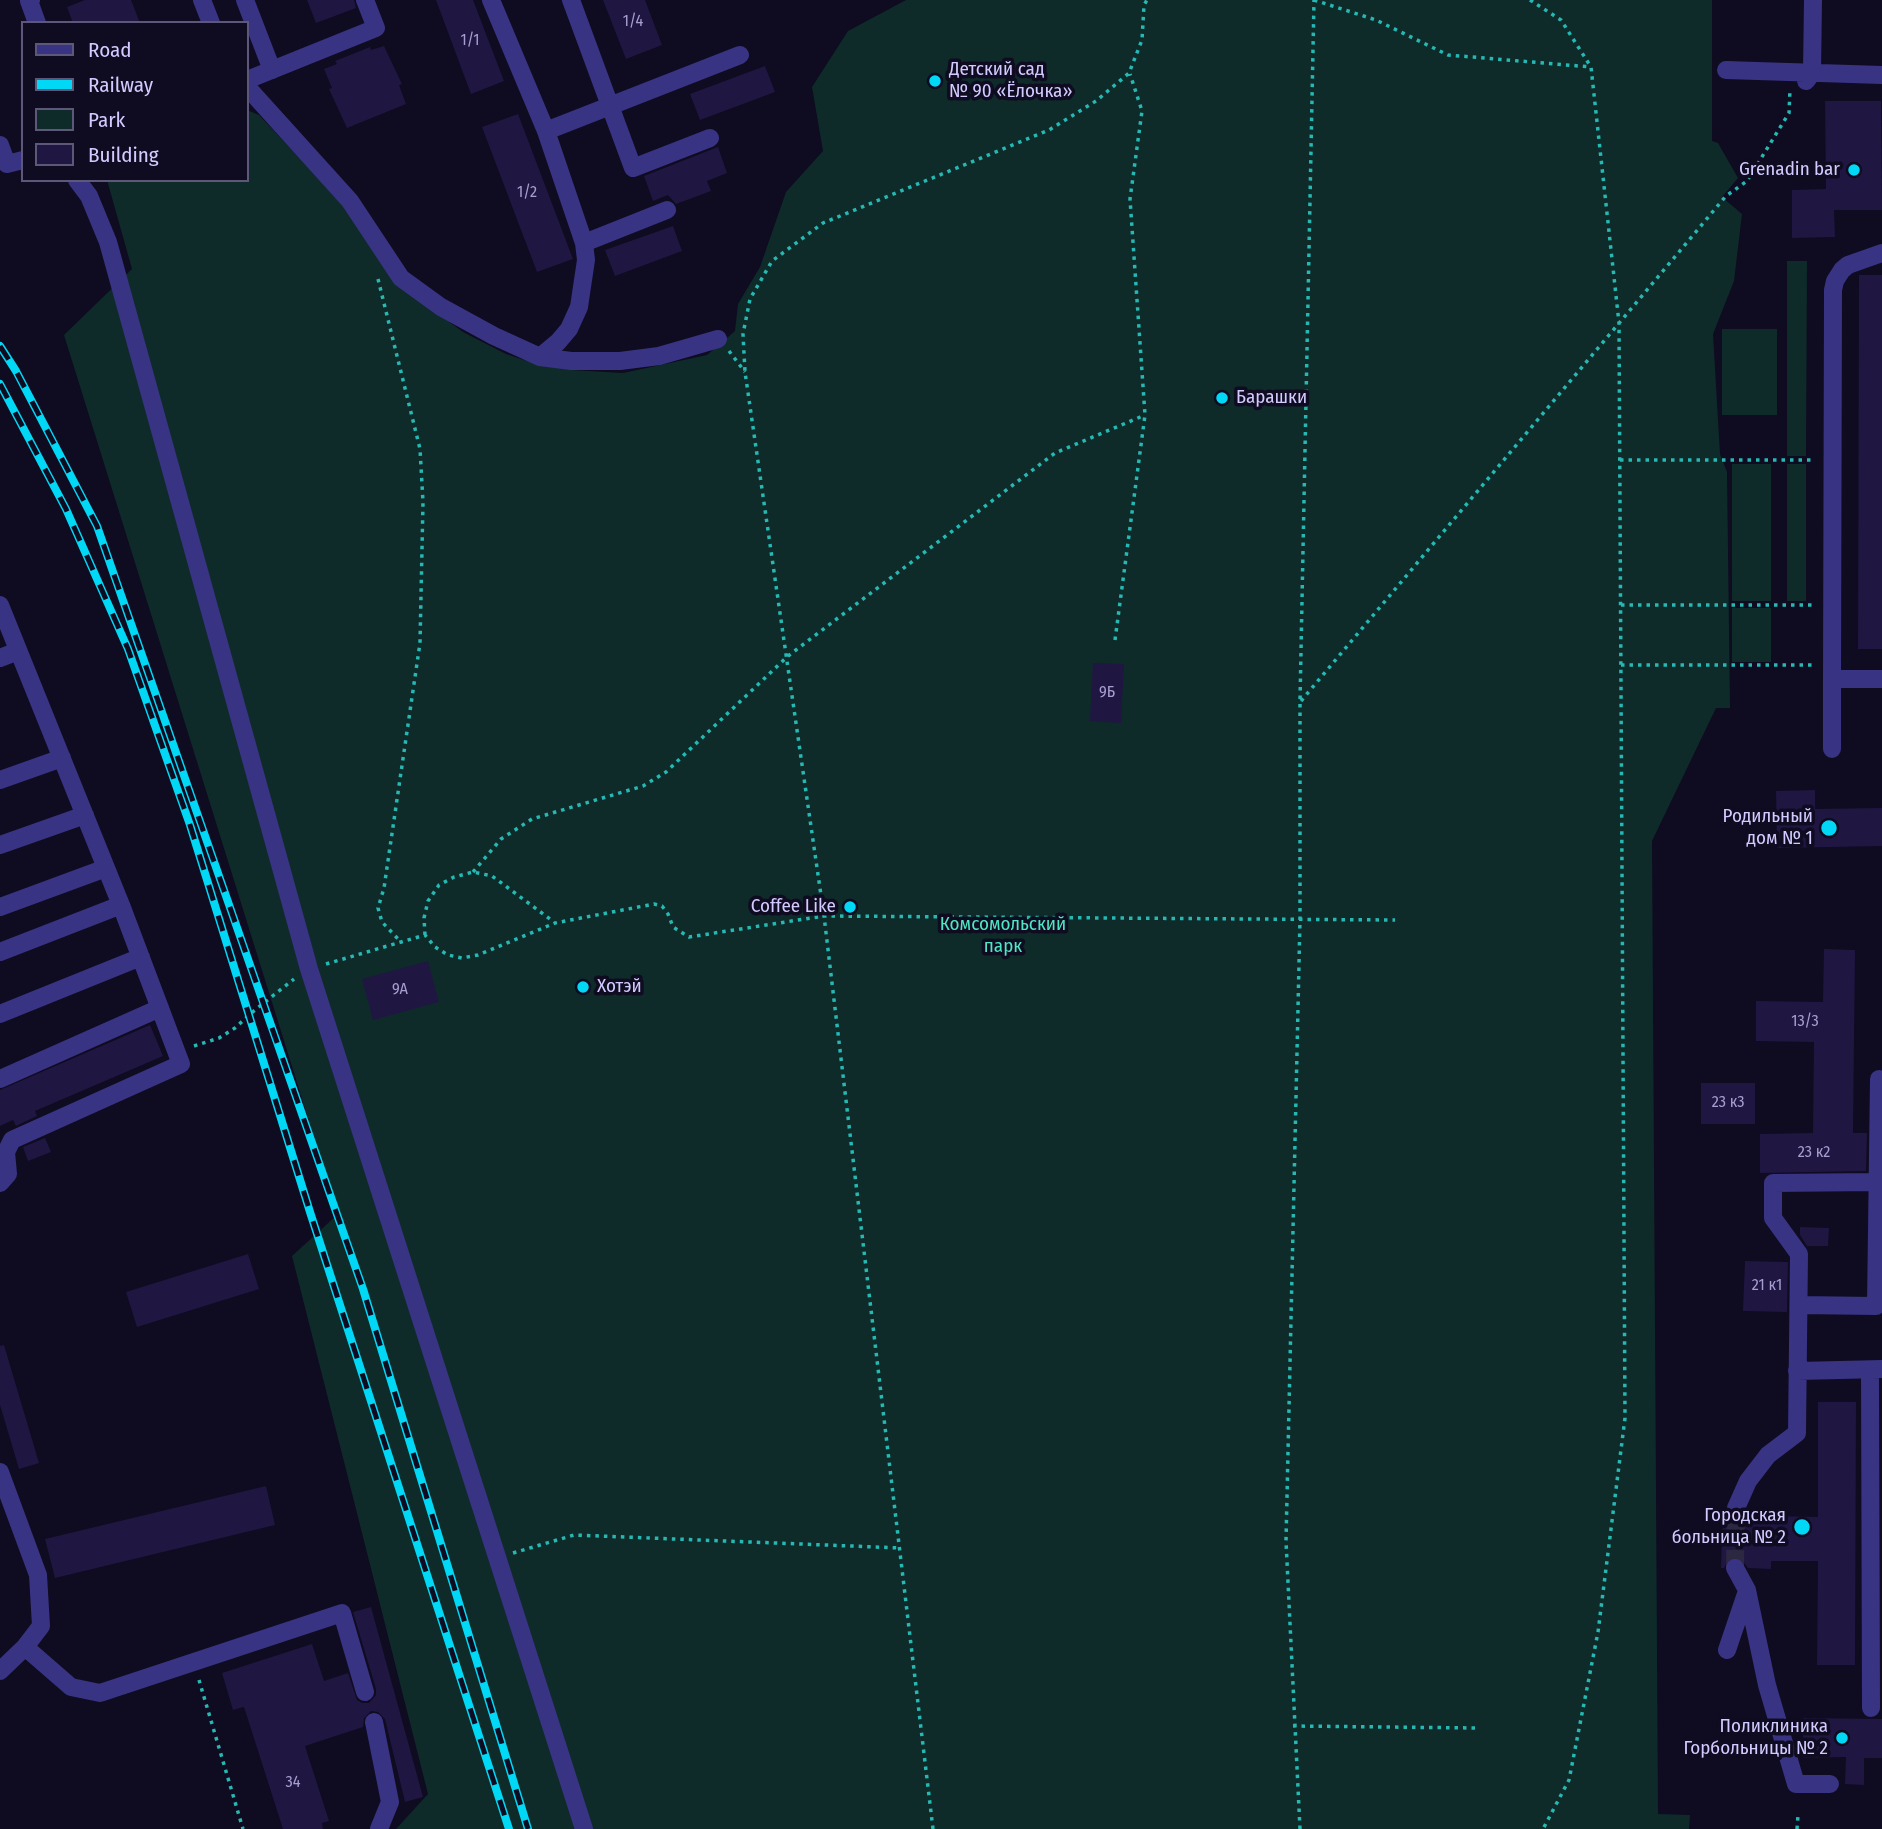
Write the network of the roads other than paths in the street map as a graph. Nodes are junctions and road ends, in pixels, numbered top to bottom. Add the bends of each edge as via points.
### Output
1 (31, 0) edge
2 (202, 0) edge
3 (244, 0) edge
4 (365, 0) edge
5 (491, 0) edge
6 (570, 0) edge
7 (1813, 0) edge
8 (36, 21) edge
9 (210, 21) edge
10 (740, 55) dead end
11 (272, 70) junction
12 (1726, 70) dead end
13 (1803, 75) junction
14 (1882, 75) edge
15 (248, 80) edge
16 (248, 89) edge
17 (609, 106) junction
18 (546, 131) junction
19 (710, 138) dead end
20 (0, 145) edge
21 (15, 162) edge
22 (78, 182) edge
23 (667, 210) dead end
24 (584, 243) junction
25 (1882, 253) edge
26 (719, 339) road end
27 (540, 357) junction
28 (0, 605) edge
29 (19, 651) junction
30 (0, 658) edge
31 (1832, 672) junction
32 (1882, 679) edge
33 (1832, 750) dead end
34 (62, 758) junction
35 (0, 780) edge
36 (85, 815) junction
37 (0, 845) edge
38 (106, 868) junction
39 (121, 905) junction
40 (0, 907) edge
41 (0, 952) edge
42 (141, 957) junction
43 (160, 1007) junction
44 (0, 1014) edge
45 (0, 1079) edge
46 (1879, 1079) dead end
47 (1880, 1146) edge
48 (1877, 1182) junction
49 (0, 1183) edge
50 (1798, 1305) junction
51 (1876, 1369) edge
52 (1797, 1371) junction
53 (0, 1472) edge
54 (1736, 1508) tunnel mouth
55 (1735, 1568) tunnel mouth
56 (1747, 1590) junction
57 (25, 1647) junction
58 (1727, 1650) dead end
59 (0, 1671) edge
60 (365, 1692) dead end
61 (1871, 1708) dead end
62 (373, 1722) dead end
63 (1830, 1784) dead end
64 (379, 1829) edge
65 (584, 1829) edge

1 - 8 street
2 - 9 street
3 - 11 street
4 - 11 street via 376,29
5 - 18 street
6 - 17 street
7 - 13 street
10 - 17 street
11 - 15 street
12 - 13 street
13 - 14 street
16 - 27 street via 350,201 401,278 441,307
17 - 18 street
17 - 19 street via 633,168
18 - 24 street
20 - 21 street
22 - 65 street via 108,242 309,969
23 - 24 street
24 - 27 street via 579,307 563,336
25 - 31 street via 1849,265 1835,281
26 - 27 street via 659,356 620,361
28 - 29 street
29 - 30 street
29 - 34 street
31 - 32 street
31 - 33 street
34 - 35 street
34 - 36 street
36 - 37 street
36 - 38 street
38 - 39 street
38 - 40 street
39 - 41 street
39 - 42 street
42 - 43 street
42 - 44 street
43 - 45 street
43 - 49 street via 181,1064 12,1140 6,1152 8,1174
46 - 47 street
47 - 48 street
48 - 50 street via 1876,1306
48 - 50 street via 1773,1183 1773,1218 1799,1254
50 - 52 street
51 - 52 street
51 - 61 street
52 - 54 street via 1797,1433 1768,1455 1748,1481
53 - 57 street via 38,1576 41,1626
55 - 56 street
56 - 58 street
56 - 63 street via 1767,1685 1796,1784
57 - 59 street
57 - 60 street via 71,1687 100,1693 342,1613
62 - 64 street via 390,1802

